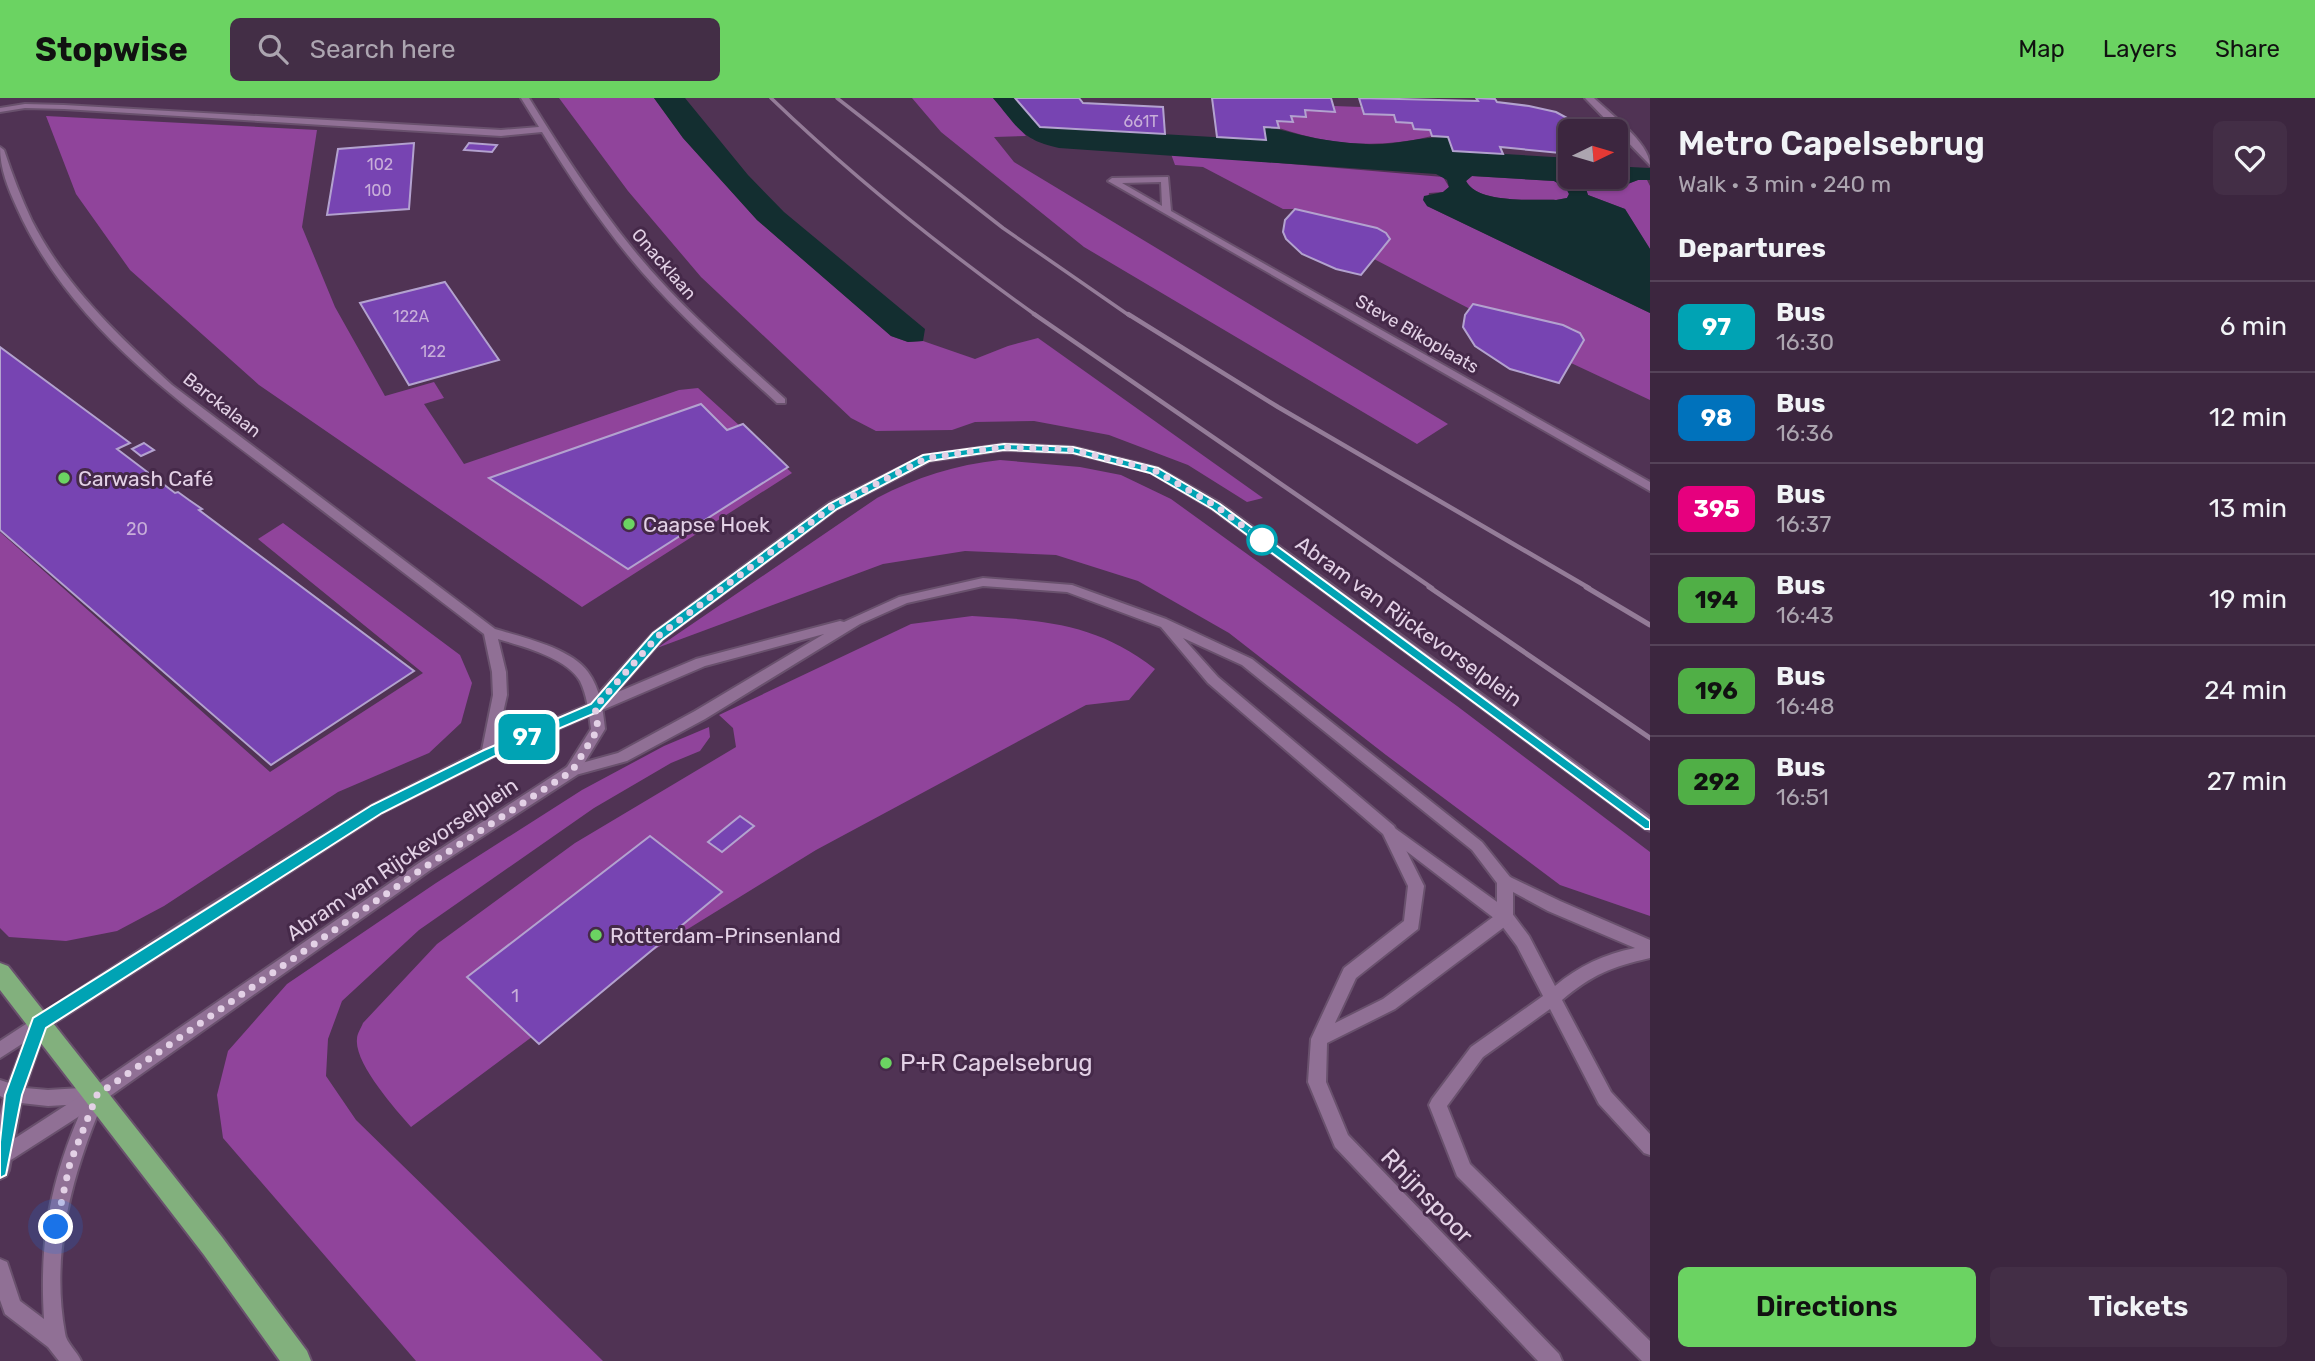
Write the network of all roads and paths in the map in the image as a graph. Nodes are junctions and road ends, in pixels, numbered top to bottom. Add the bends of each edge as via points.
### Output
1 (525, 98) edge
2 (1589, 98) edge
3 (0, 110) edge
4 (544, 129) junction
5 (0, 150) edge
6 (1650, 162) edge
7 (1167, 212) junction
8 (781, 401) dead end
9 (1650, 487) edge
10 (855, 621) junction
11 (1161, 622) junction
12 (490, 632) junction
13 (595, 707) junction
14 (488, 753) junction
15 (572, 771) junction
16 (1650, 825) edge
17 (1389, 830) junction
18 (1505, 881) junction
19 (1504, 917) junction
20 (1650, 949) edge
21 (0, 974) edge
22 (1552, 999) junction
23 (39, 1024) junction
24 (1319, 1039) junction
25 (0, 1050) edge
26 (7, 1091) edge
27 (97, 1095) junction
28 (1650, 1147) edge
29 (0, 1158) edge
30 (0, 1170) edge
31 (0, 1269) edge
32 (55, 1340) junction
33 (1650, 1356) edge
34 (71, 1361) edge
35 (297, 1361) edge
36 (1552, 1361) edge

1 - 4 street, Onacklaan
2 - 6 street
3 - 4 street via 64,107 501,133
4 - 8 street, Onacklaan via 647,271
5 - 12 street, Barckalaan via 29,227 91,315 168,387
7 - 7 street, Steve Bikoplaats via 1165,179 1112,181 1123,187
7 - 9 street, Steve Bikoplaats
10 - 11 street, Abram van Rijckevorselplein via 904,600 983,582 1068,588
10 - 13 street, Abram van Rijckevorselplein via 701,662
10 - 15 street, Abram van Rijckevorselplein via 622,757
11 - 17 street, Abram van Rijckevorselplein via 1213,680
11 - 18 street, Abram van Rijckevorselplein via 1247,662 1477,846
12 - 13 street, Barckalaan via 541,648 583,673
12 - 14 street via 500,695
13 - 14 street, Abram van Rijckevorselplein
13 - 15 street, Barckalaan via 598,729
13 - 16 street, Abram van Rijckevorselplein via 658,636 833,506 927,458 1004,447 1073,450 1154,470 1216,506
14 - 23 street, Abram van Rijckevorselplein via 377,809
15 - 27 street, Abram van Rijckevorselplein via 414,874
17 - 19 street, Abram van Rijckevorselplein
17 - 24 street, Abram van Rijckevorselplein via 1416,886 1412,924 1350,973
18 - 19 street
18 - 20 street, Abram van Rijckevorselplein
19 - 22 street, Abram van Rijckevorselplein via 1523,941
19 - 24 street via 1389,1004
20 - 22 street, Abram van Rijckevorselplein via 1580,975
21 - 23 highway
22 - 28 street, Abram van Rijckevorselplein via 1605,1098
22 - 33 street via 1477,1052 1438,1105 1463,1170
23 - 25 street, Abram van Rijckevorselplein
23 - 26 street
23 - 27 highway
24 - 36 street, Rhijnspoor via 1317,1082 1341,1142
26 - 27 street via 53,1098
26 - 29 street
27 - 29 street, Abram van Rijckevorselplein
27 - 32 street via 70,1163 57,1216 52,1254
27 - 35 highway
29 - 30 street
31 - 32 street via 12,1307
32 - 34 street

